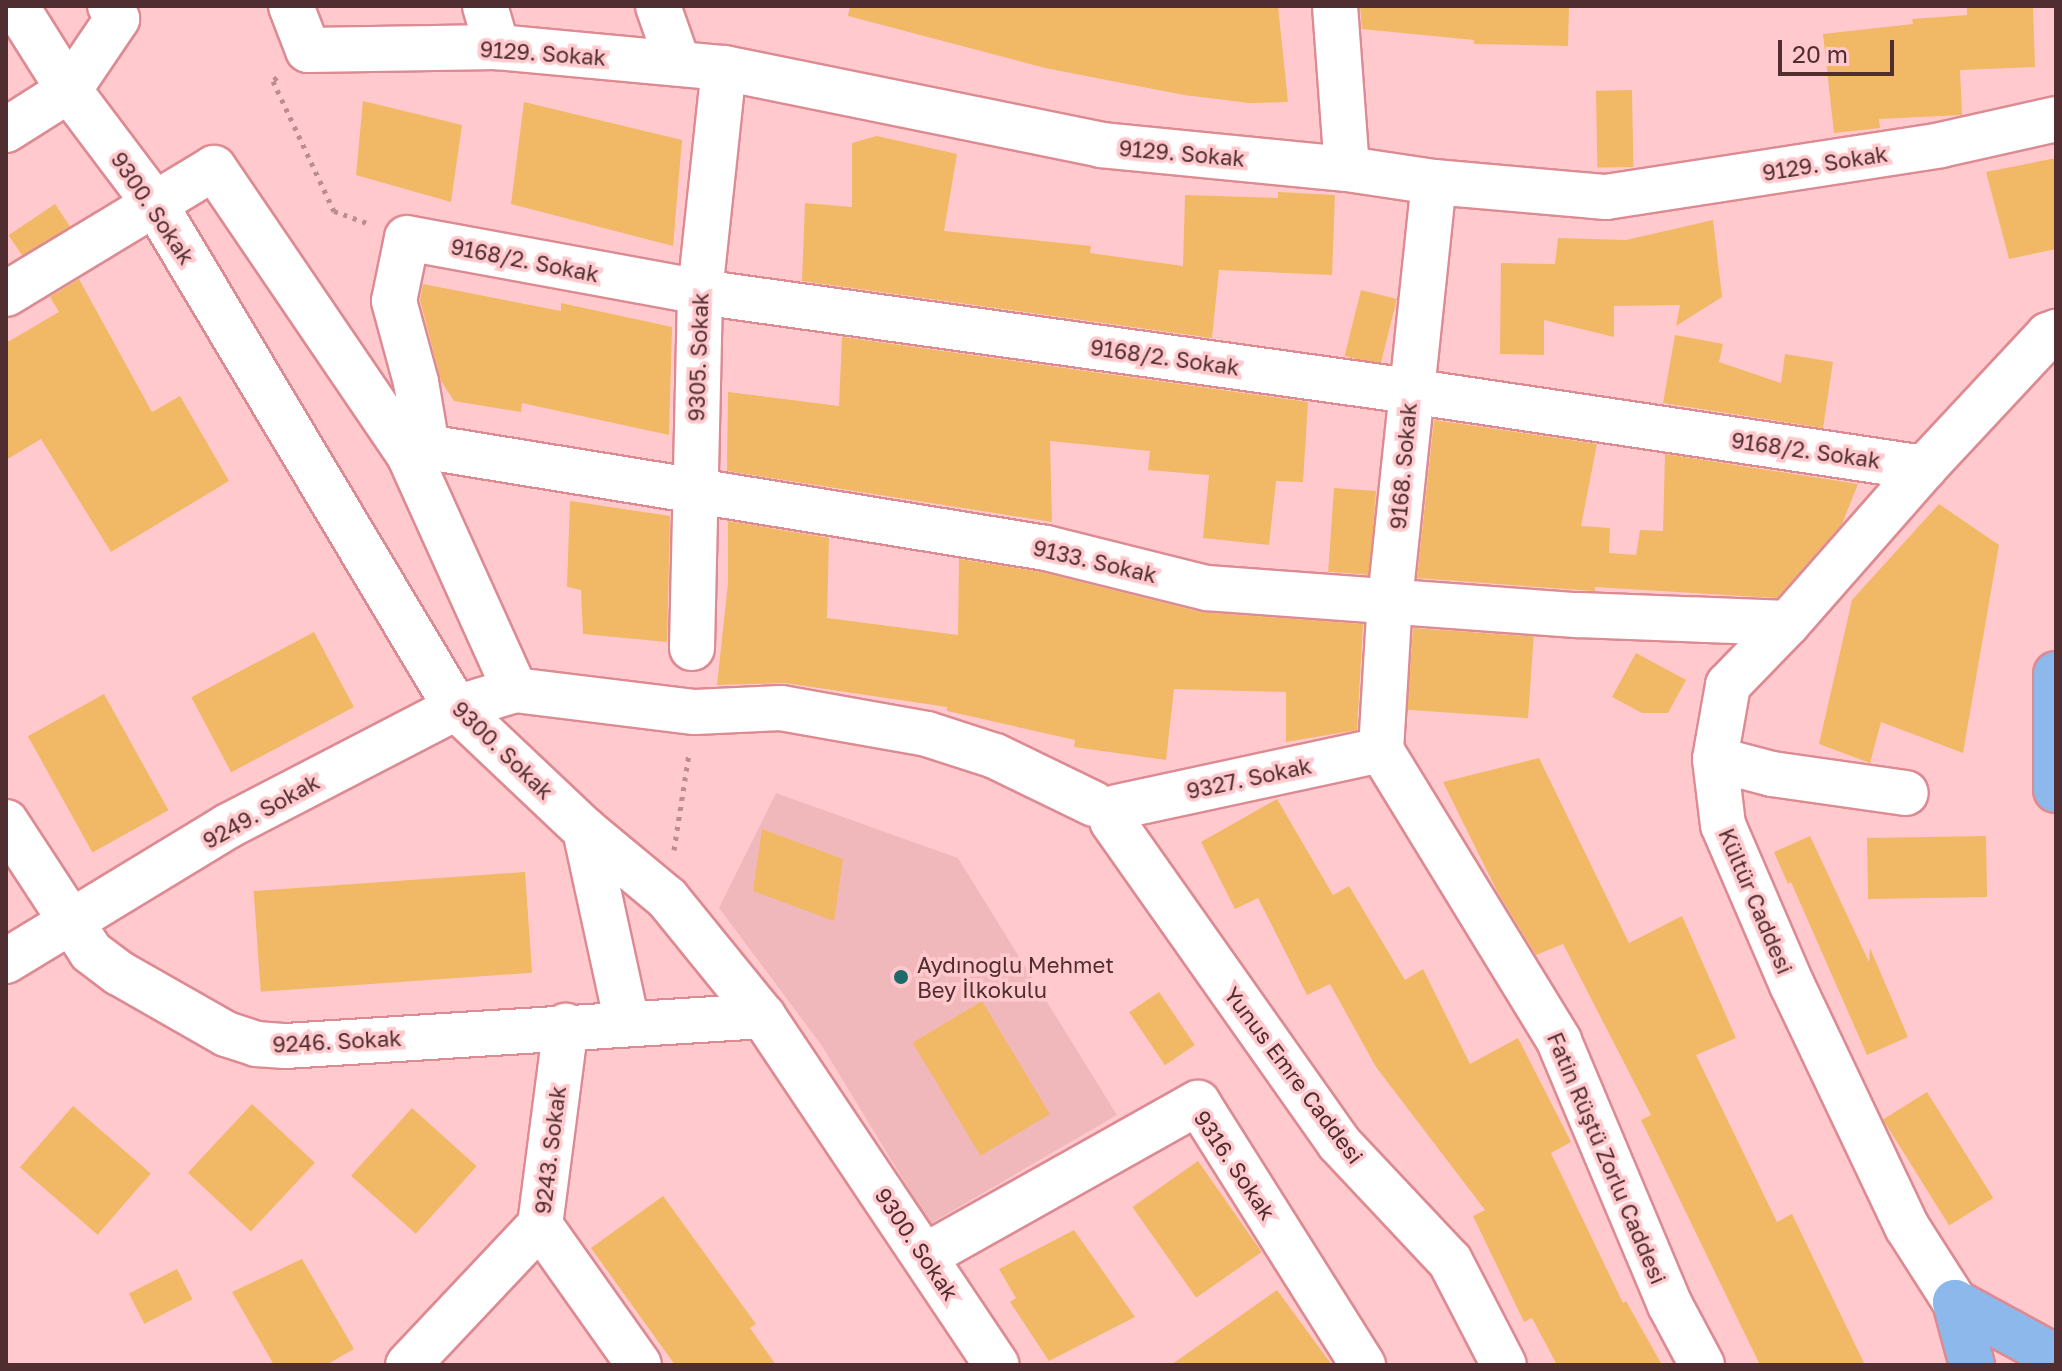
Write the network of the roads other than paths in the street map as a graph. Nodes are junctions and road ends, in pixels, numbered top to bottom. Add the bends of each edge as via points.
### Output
1 (16, 6) edge
2 (110, 6) edge
3 (291, 6) edge
4 (485, 6) edge
5 (658, 6) edge
6 (1335, 6) edge
7 (497, 47) junction
8 (678, 63) junction
9 (724, 68) junction
10 (69, 90) junction
11 (2056, 119) edge
12 (6, 130) edge
13 (1347, 169) junction
14 (1434, 182) junction
15 (155, 204) junction
16 (700, 292) junction
17 (6, 294) edge
18 (2056, 332) edge
19 (1410, 391) junction
20 (418, 451) junction
21 (1924, 468) junction
22 (693, 491) junction
23 (1390, 600) junction
24 (1788, 623) junction
25 (692, 648) dead end
26 (2056, 674) edge
27 (515, 690) junction
28 (456, 708) junction
29 (1381, 750) junction
30 (1715, 759) junction
31 (2056, 790) edge
32 (1906, 793) dead end
33 (1108, 810) junction
34 (6, 822) edge
35 (585, 830) junction
36 (73, 923) junction
37 (6, 961) edge
38 (763, 1016) junction
39 (627, 1023) junction
40 (566, 1026) junction
41 (540, 1225) junction
42 (925, 1256) junction
43 (1955, 1302) junction
44 (2056, 1357) edge
45 (408, 1365) edge
46 (639, 1365) edge
47 (997, 1365) edge
48 (1363, 1365) edge
49 (1504, 1365) edge
50 (1702, 1365) edge
51 (1972, 1365) edge

1 - 10 street, 9300. Sokak
2 - 10 street via 117,19
3 - 7 street, 9129. Sokak via 308,50
4 - 7 street
5 - 8 street
6 - 13 street
7 - 8 street, 9129. Sokak
8 - 9 street, 9129. Sokak
9 - 13 street, 9129. Sokak via 1101,145
9 - 16 street, 9305. Sokak
10 - 12 street
10 - 15 street, 9300. Sokak
11 - 14 street, 9129. Sokak via 1941,145 1606,197
13 - 14 street, 9129. Sokak
14 - 19 street, 9168. Sokak
15 - 17 street
15 - 20 street via 214,168
15 - 28 street, 9300. Sokak
16 - 19 street, 9168/2. Sokak
16 - 20 street, 9168/2. Sokak via 407,238 394,301 416,382
16 - 22 street, 9305. Sokak
18 - 21 street, Kültür Caddesi
19 - 21 street, 9168/2. Sokak
19 - 23 street, 9168. Sokak
20 - 22 street, 9133. Sokak
20 - 27 street
21 - 24 street, Kültür Caddesi
22 - 23 street, 9133. Sokak via 1046,548 1207,588
22 - 25 street, 9305. Sokak
23 - 24 street, 9133. Sokak via 1579,615
23 - 29 street, 9168. Sokak
24 - 30 street, Kültür Caddesi via 1728,685
26 - 31 main road
27 - 28 street, Yunus Emre Caddesi
27 - 33 street, Yunus Emre Caddesi via 695,712 781,708 927,734 995,756
28 - 35 street, 9300. Sokak
28 - 36 street, 9249. Sokak via 228,826
29 - 33 street, 9327. Sokak
29 - 50 street, Fatin Rüştü Zorlu Caddesi via 1559,1041 1670,1305
30 - 32 street via 1772,774
30 - 43 street, Kültür Caddesi via 1723,825 1792,985 1907,1227
33 - 49 street, Yunus Emre Caddesi via 1339,1143 1450,1261
34 - 36 street, 9246. Sokak
35 - 38 street, 9300. Sokak via 667,898
35 - 39 street
36 - 37 street
36 - 40 street, 9246. Sokak via 91,952 119,973 226,1034 256,1044
38 - 39 street, 9246. Sokak
38 - 42 street, 9300. Sokak
39 - 40 street, 9246. Sokak
40 - 41 street, 9243. Sokak
41 - 45 street, 9243. Sokak
41 - 46 street
42 - 47 street, 9300. Sokak
42 - 48 street, 9316. Sokak via 1198,1103
43 - 44 main road, Kültür Caddesi
43 - 51 main road

